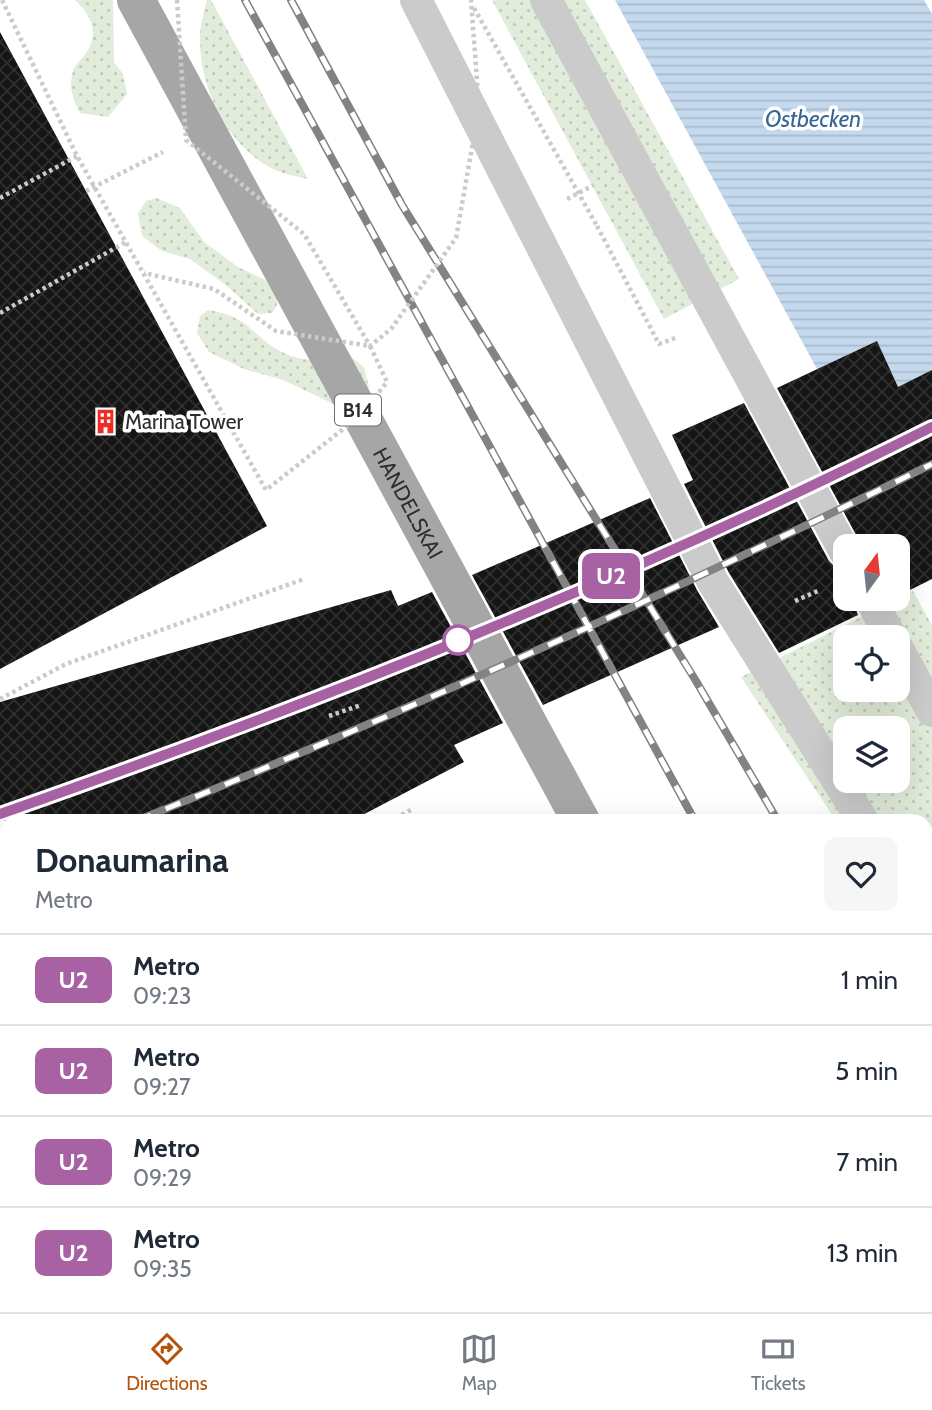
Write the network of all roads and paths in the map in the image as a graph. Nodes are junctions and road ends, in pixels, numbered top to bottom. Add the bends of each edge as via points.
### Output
1 (2, 0) edge
2 (136, 0) edge
3 (177, 0) edge
4 (416, 0) edge
5 (471, 0) edge
6 (546, 0) edge
7 (473, 7) junction
8 (186, 140) junction
9 (77, 156) junction
10 (635, 163) junction
11 (95, 186) junction
12 (86, 191) dead end
13 (0, 198) edge
14 (566, 200) dead end
15 (126, 242) junction
16 (144, 273) junction
17 (0, 313) edge
18 (659, 344) dead end
19 (370, 346) junction
20 (835, 534) edge
21 (304, 579) dead end
22 (910, 671) edge
23 (0, 699) edge
24 (361, 705) dead end
25 (932, 711) edge
26 (329, 716) dead end
27 (411, 810) dead end
28 (403, 814) edge
29 (577, 814) edge
30 (859, 814) edge

1 - 9 path, bridge
2 - 29 main road, HANDELSKAI / B14
3 - 8 path, bridge
4 - 30 lane via 713,582
5 - 7 path, bridge
6 - 10 lane
7 - 18 path, bridge
7 - 19 path, bridge via 479,108 456,238 391,329
8 - 11 path
8 - 19 path, bridge via 304,234
9 - 11 path, bridge
9 - 13 path
10 - 14 path
10 - 20 lane
11 - 12 path, bridge
11 - 15 path, bridge
15 - 16 path, bridge
15 - 17 path
16 - 19 path, bridge via 214,289 276,331
16 - 19 path, bridge via 266,490 361,415 387,382
21 - 23 path via 66,664
22 - 25 lane
24 - 26 path
27 - 28 path

